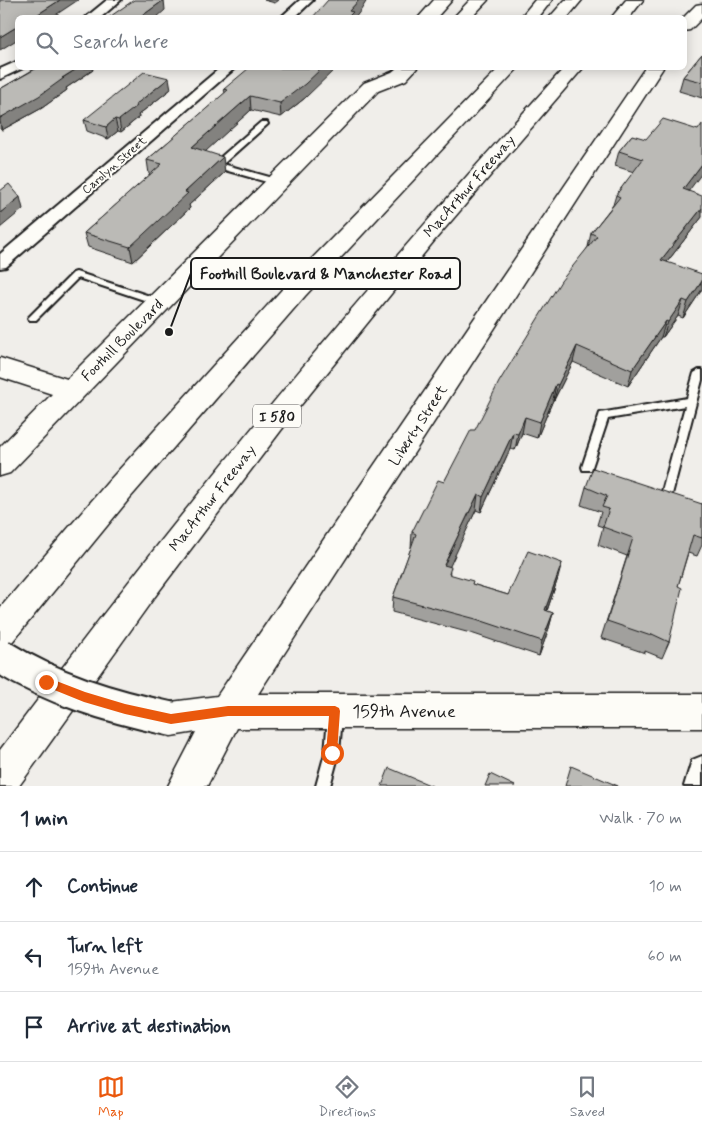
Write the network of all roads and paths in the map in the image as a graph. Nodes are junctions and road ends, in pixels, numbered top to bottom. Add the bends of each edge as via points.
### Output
1 (115, 0) edge
2 (307, 0) edge
3 (444, 0) edge
4 (480, 0) edge
5 (544, 0) edge
6 (574, 0) edge
7 (635, 0) edge
8 (702, 10) edge
9 (95, 15) edge
10 (290, 15) edge
11 (429, 15) edge
12 (464, 15) edge
13 (531, 15) edge
14 (560, 15) edge
15 (622, 15) edge
16 (687, 23) edge
17 (15, 67) edge
18 (226, 70) edge
19 (406, 70) edge
20 (490, 70) edge
21 (507, 70) edge
22 (572, 70) edge
23 (653, 70) edge
24 (0, 75) edge
25 (374, 77) edge
26 (264, 124) dead end
27 (448, 130) junction
28 (277, 182) junction
29 (0, 263) edge
30 (159, 302) junction
31 (33, 318) dead end
32 (0, 367) edge
33 (701, 372) edge
34 (72, 390) junction
35 (692, 401) junction
36 (0, 465) edge
37 (588, 467) dead end
38 (666, 499) edge
39 (0, 632) edge
40 (0, 656) edge
41 (228, 711) junction
42 (335, 711) junction
43 (702, 711) edge
44 (702, 768) edge
45 (0, 781) edge
46 (187, 786) edge
47 (323, 786) edge
48 (698, 786) edge

1 - 9 street
2 - 10 street
3 - 11 main road
4 - 12 main road
5 - 13 main road
6 - 14 main road
7 - 15 main road
8 - 16 main road
17 - 24 street
18 - 29 street, Carolyn Street
19 - 25 main road, Foothill Boulevard via 399,76
20 - 27 main road
21 - 27 main road
22 - 45 main road, MacArthur Freeway / I 580 via 432,228 281,410 178,541
23 - 41 main road, Liberty Street
25 - 28 main road, Foothill Boulevard
26 - 28 lane via 217,165
27 - 39 main road via 218,376
28 - 30 main road, Foothill Boulevard
30 - 31 lane via 76,275
30 - 34 main road, Foothill Boulevard
32 - 34 main road
33 - 35 lane
34 - 36 main road, Foothill Boulevard
35 - 37 lane via 604,416
35 - 38 lane
40 - 41 main road, 159th Avenue, bridge via 46,682 125,709 171,719
41 - 42 main road, 159th Avenue
41 - 46 main road, Liberty Street
42 - 43 main road, 159th Avenue
42 - 47 lane via 332,753
44 - 48 street

